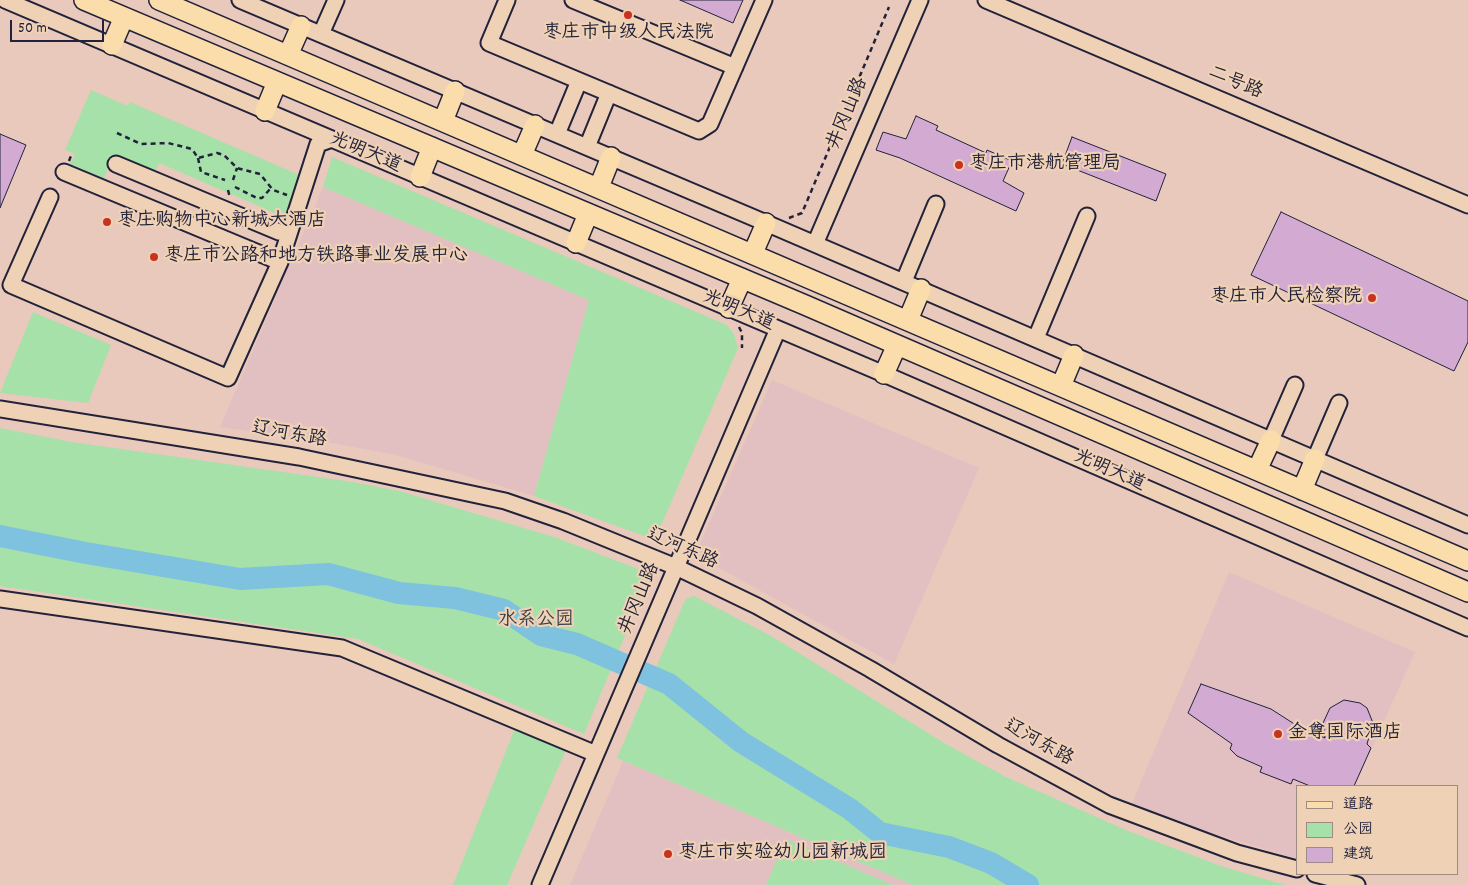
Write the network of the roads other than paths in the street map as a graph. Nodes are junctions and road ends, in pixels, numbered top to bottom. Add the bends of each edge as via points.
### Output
1 (5, 0) edge
2 (84, 0) edge
3 (159, 0) edge
4 (240, 0) edge
5 (336, 0) edge
6 (507, 0) edge
7 (573, 0) edge
8 (764, 0) edge
9 (986, 0) edge
10 (914, 2) edge
11 (124, 17) junction
12 (301, 26) junction
13 (321, 34) junction
14 (112, 45) junction
15 (288, 55) junction
16 (735, 67) junction
17 (579, 81) junction
18 (277, 82) junction
19 (455, 91) junction
20 (609, 93) junction
21 (265, 112) junction
22 (442, 121) junction
23 (535, 125) junction
24 (557, 134) junction
25 (332, 139) junction
26 (432, 147) junction
27 (586, 147) junction
28 (522, 155) junction
29 (611, 157) junction
30 (116, 164) dead end
31 (64, 172) dead end
32 (420, 177) junction
33 (171, 187) junction
34 (599, 188) junction
35 (50, 196) dead end
36 (936, 204) dead end
37 (1468, 205) edge
38 (160, 212) junction
39 (588, 214) junction
40 (1087, 216) dead end
41 (255, 222) junction
42 (766, 223) junction
43 (279, 232) dead end
44 (576, 243) junction
45 (815, 244) junction
46 (244, 247) junction
47 (753, 253) junction
48 (280, 262) junction
49 (742, 279) junction
50 (904, 282) junction
51 (921, 289) junction
52 (733, 315) junction
53 (908, 320) junction
54 (778, 329) junction
55 (1036, 338) junction
56 (897, 345) junction
57 (1074, 355) junction
58 (884, 374) junction
59 (1295, 385) dead end
60 (1060, 386) junction
61 (1339, 403) dead end
62 (0, 409) edge
63 (1271, 440) junction
64 (1315, 459) junction
65 (1257, 470) junction
66 (1302, 490) junction
67 (1468, 525) edge
68 (1468, 561) edge
69 (676, 567) junction
70 (1468, 592) edge
71 (0, 599) edge
72 (1468, 628) edge
73 (596, 754) junction
74 (1296, 869) edge
75 (1319, 875) edge
76 (540, 885) edge
77 (1357, 885) edge

1 - 14 street, 光明大道
2 - 11 main road, 光明大道
3 - 15 main road
4 - 12 street
5 - 13 street
6 - 17 street via 489,43
7 - 16 street
8 - 16 street
9 - 37 street, 二号路
10 - 45 street, 井冈山路
11 - 14 main road
11 - 18 main road, 光明大道
12 - 13 street
12 - 15 main road
13 - 19 street
14 - 21 street, 光明大道
15 - 22 main road
16 - 20 street via 710,124 699,130
17 - 20 street
17 - 24 street
18 - 21 main road
18 - 26 main road, 光明大道
19 - 22 main road
19 - 23 street
20 - 27 street
21 - 25 street, 光明大道
22 - 28 main road
23 - 24 street
23 - 28 main road
24 - 27 street
25 - 32 street, 光明大道
25 - 48 street via 318,144
26 - 32 main road
26 - 39 main road, 光明大道
27 - 29 street
28 - 34 main road
29 - 34 main road
29 - 42 street
30 - 33 street
31 - 38 street
32 - 44 street, 光明大道
33 - 38 street
33 - 41 street
34 - 47 main road
35 - 48 street via 11,286 228,378
36 - 50 street
38 - 46 street
39 - 44 main road
39 - 49 main road, 光明大道
40 - 55 street
41 - 43 street
41 - 46 street
42 - 45 street
42 - 47 main road
44 - 52 street, 光明大道
45 - 50 street
46 - 48 street
47 - 53 main road
49 - 52 main road
49 - 56 main road, 光明大道
50 - 51 street
51 - 53 main road
51 - 55 street
52 - 54 street, 光明大道
53 - 60 main road
54 - 58 street, 光明大道
54 - 69 street, 井冈山路
55 - 57 street
56 - 58 main road
56 - 70 main road, 光明大道
57 - 60 main road
57 - 63 street
58 - 72 street, 光明大道
59 - 63 street
60 - 65 main road
61 - 64 street
62 - 69 street, 辽河东路 via 299,457 505,501
63 - 64 street
63 - 65 main road
64 - 66 main road
64 - 67 street
65 - 66 main road
66 - 68 main road
69 - 73 street, 井冈山路
69 - 74 street, 辽河东路 via 756,606 998,745 1110,805 1237,852
71 - 73 street via 342,648
73 - 76 street, 井冈山路
75 - 77 street

